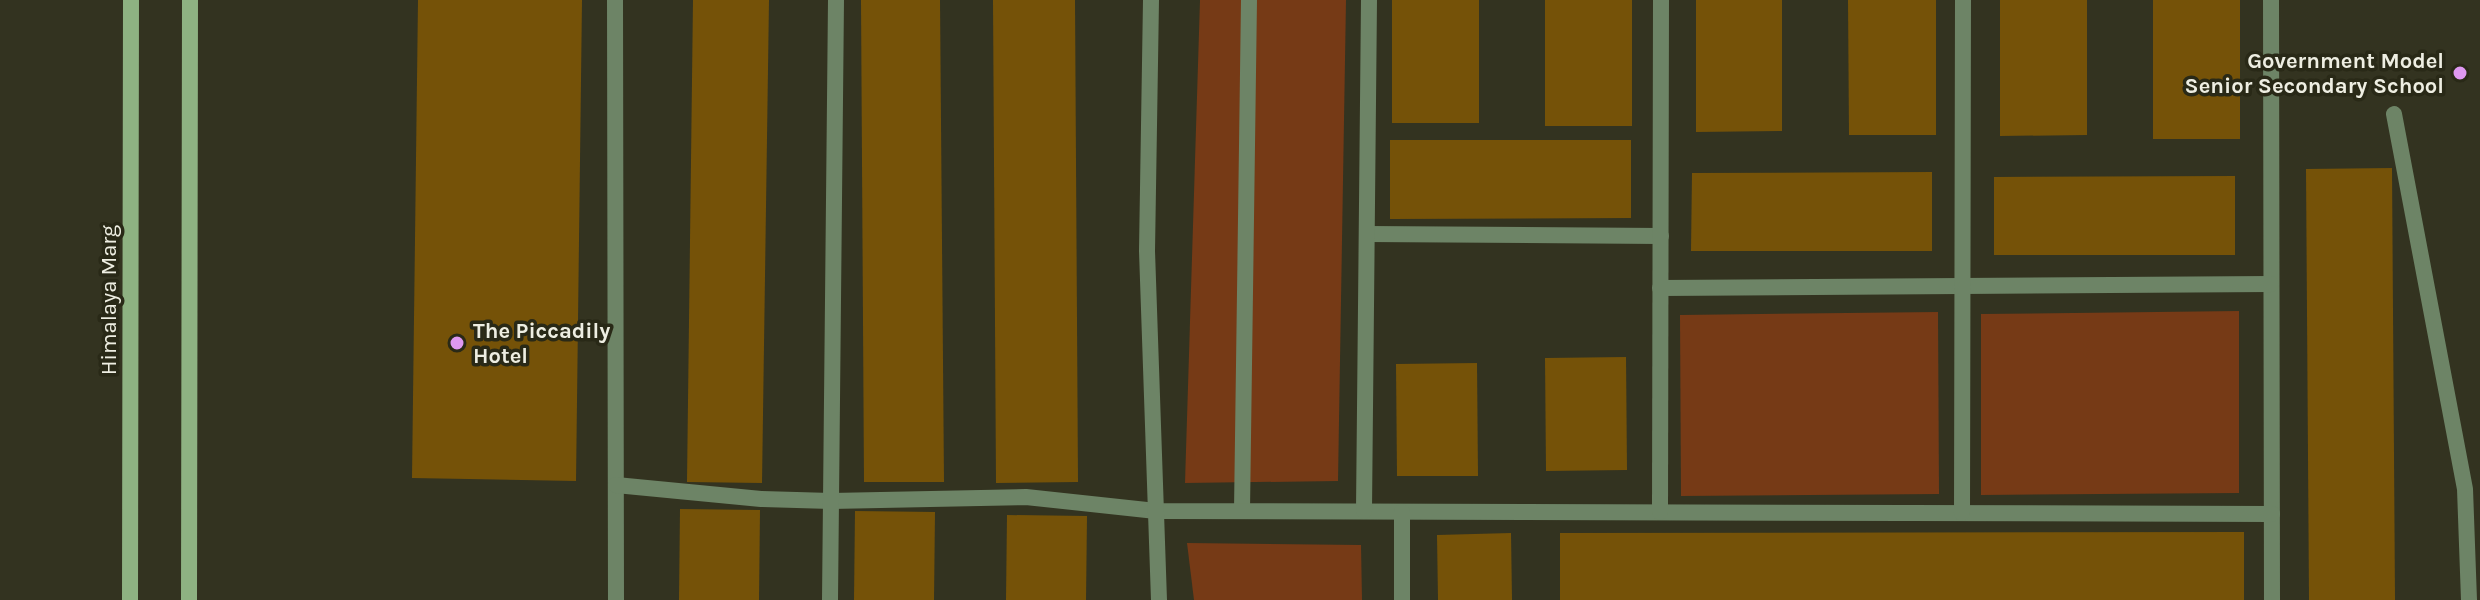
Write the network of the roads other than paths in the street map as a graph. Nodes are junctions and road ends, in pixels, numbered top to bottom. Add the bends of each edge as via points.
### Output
1 (131, 0) edge
2 (190, 0) edge
3 (615, 0) edge
4 (836, 0) edge
5 (1151, 0) edge
6 (1249, 0) edge
7 (1369, 0) edge
8 (1661, 0) edge
9 (1963, 0) edge
10 (2271, 0) edge
11 (2394, 114) dead end
12 (1367, 234) junction
13 (1661, 236) junction
14 (2271, 284) junction
15 (1962, 287) junction
16 (1660, 288) junction
17 (616, 485) junction
18 (831, 501) junction
19 (1156, 511) junction
20 (1242, 511) junction
21 (1364, 511) junction
22 (1402, 512) junction
23 (1660, 512) junction
24 (1962, 513) junction
25 (2272, 514) junction
26 (130, 600) edge
27 (189, 600) edge
28 (616, 600) edge
29 (830, 600) edge
30 (1159, 600) edge
31 (1402, 600) edge
32 (2272, 600) edge
33 (2469, 600) edge

1 - 26 main road, Himalaya Marg
2 - 27 main road
3 - 17 street
4 - 18 street
5 - 19 street via 1147,251
6 - 20 street
7 - 12 street
8 - 13 street
9 - 15 street
10 - 14 street
11 - 33 street via 2465,489
12 - 13 street
12 - 21 street
13 - 16 street
14 - 15 street
14 - 25 street
15 - 16 street
15 - 24 street
16 - 23 street
17 - 18 street
17 - 28 street
18 - 19 street via 1026,497
18 - 29 street
19 - 20 street
19 - 30 street
20 - 21 street
21 - 22 street
22 - 23 street
22 - 31 street
23 - 24 street
24 - 25 street
25 - 32 street

